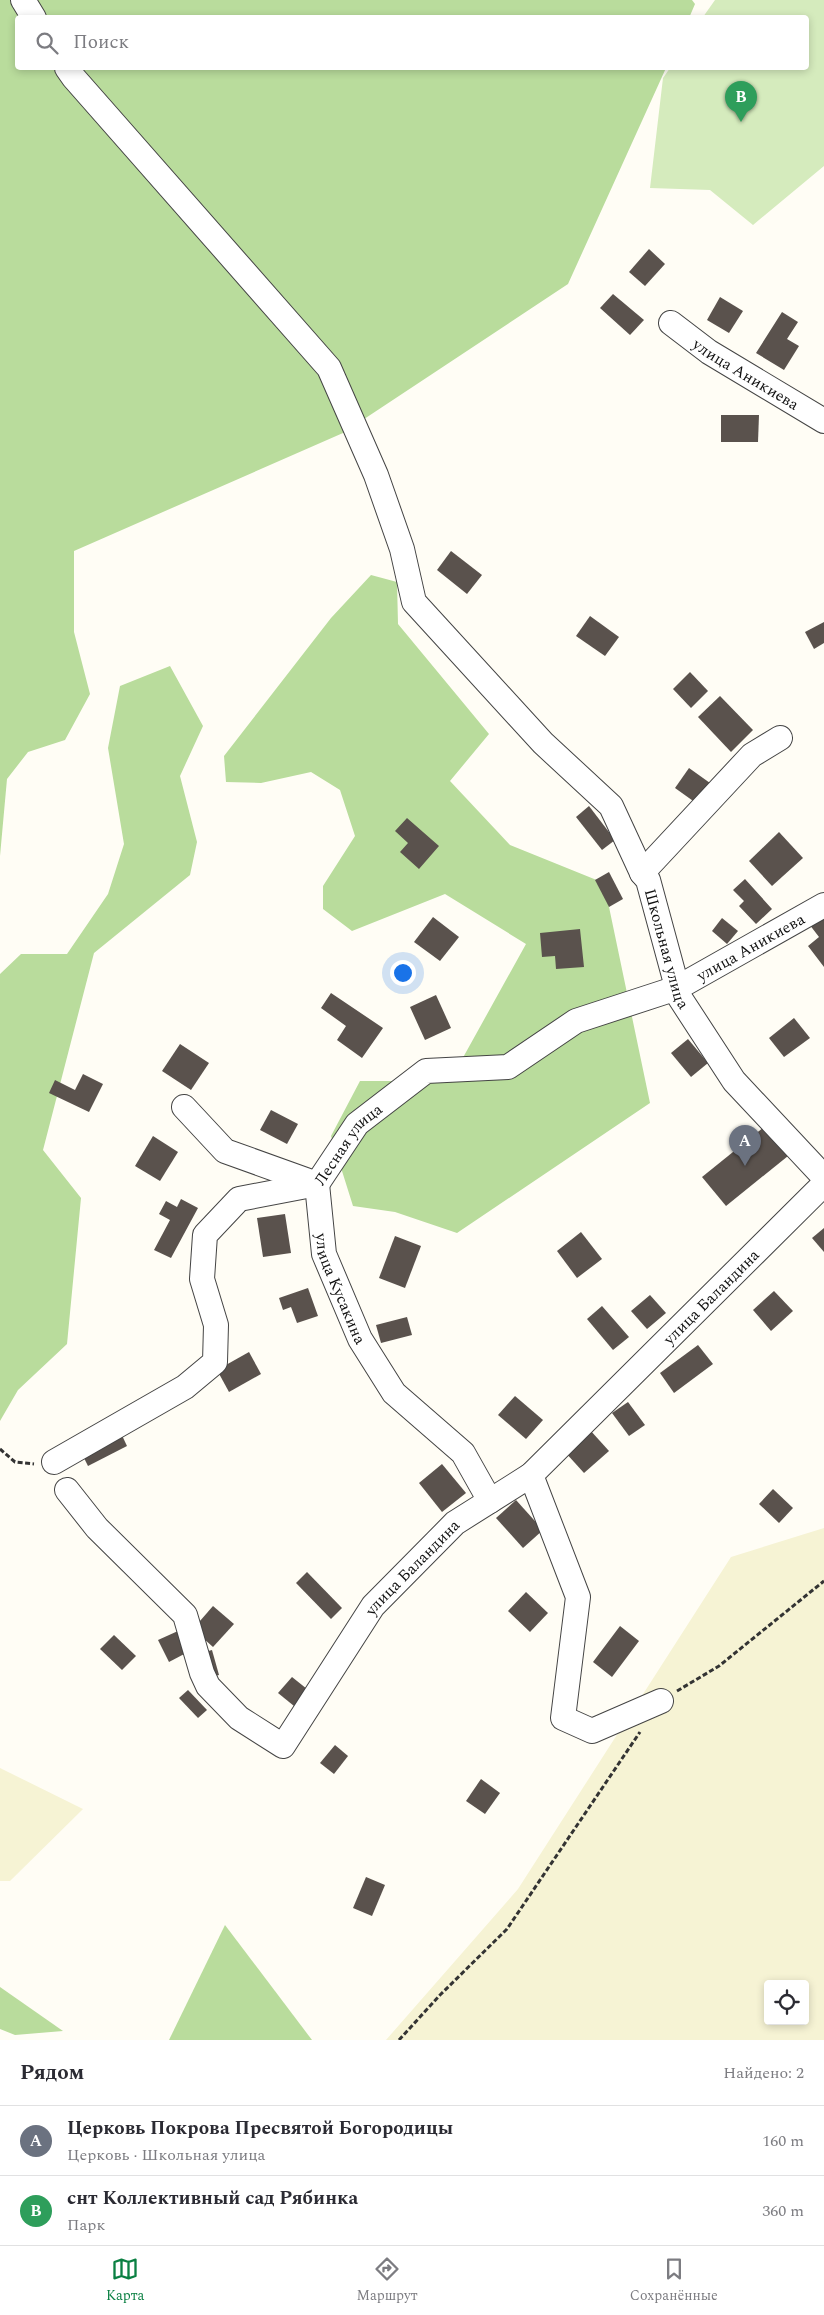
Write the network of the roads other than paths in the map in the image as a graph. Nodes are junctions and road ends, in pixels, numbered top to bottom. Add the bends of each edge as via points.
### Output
1 (23, 0) edge
2 (32, 15) edge
3 (68, 70) edge
4 (671, 323) dead end
5 (824, 421) edge
6 (780, 738) dead end
7 (642, 873) junction
8 (824, 905) edge
9 (677, 988) junction
10 (184, 1107) dead end
11 (824, 1178) edge
12 (316, 1184) junction
13 (824, 1184) edge
14 (54, 1462) dead end
15 (531, 1475) junction
16 (66, 1490) dead end
17 (490, 1501) junction
18 (660, 1700) road end

1 - 2 street
3 - 7 street, Школьная улица via 329,368 376,475 402,549 414,602 543,743 611,806
4 - 5 street, улица Аникиева via 709,352
6 - 7 street via 752,755
7 - 9 street, Школьная улица via 648,880
8 - 9 street, улица Аникиева
9 - 11 street, Школьная улица via 680,998 734,1081
9 - 12 street, Лесная улица via 576,1021 508,1066 426,1071 357,1124
10 - 12 street via 225,1150
12 - 14 street, Лесная улица via 239,1199 205,1235 202,1279 216,1325 215,1362 185,1387
12 - 17 street, улица Кусакина via 324,1254 360,1339 394,1393 463,1453
13 - 15 street, улица Баландина
15 - 17 street, улица Баландина
15 - 18 street via 578,1598 563,1718 592,1731
16 - 17 street, улица Баландина via 97,1528 184,1615 208,1686 239,1718 283,1746 373,1606 455,1523

